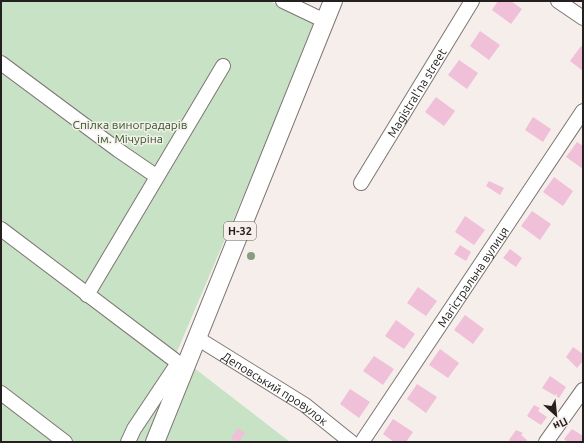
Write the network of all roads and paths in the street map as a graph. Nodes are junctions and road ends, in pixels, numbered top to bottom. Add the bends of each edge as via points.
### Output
1 (283, 1) edge
2 (333, 1) edge
3 (472, 1) edge
4 (558, 1) edge
5 (583, 18) edge
6 (325, 21) junction
7 (1, 64) edge
8 (223, 66) dead end
9 (583, 111) edge
10 (156, 176) junction
11 (360, 183) dead end
12 (1, 229) edge
13 (87, 295) junction
14 (198, 338) junction
15 (182, 365) junction
16 (583, 390) edge
17 (1, 393) edge
18 (65, 442) edge
19 (128, 442) edge
20 (156, 442) edge
21 (351, 442) edge
22 (362, 442) edge
23 (546, 442) edge

1 - 6 street
2 - 6 main road, Н-32
3 - 11 street, Magistral'na street
4 - 5 street
6 - 14 main road, Н-32
7 - 10 street
8 - 10 street
9 - 22 street, Магістральна вулиця
10 - 13 street
12 - 13 street
13 - 15 street
14 - 15 main road, Н-32
14 - 21 street, Деповський провулок via 305,405
15 - 19 street via 134,429
15 - 20 main road, Н-32
16 - 23 street
17 - 18 street

